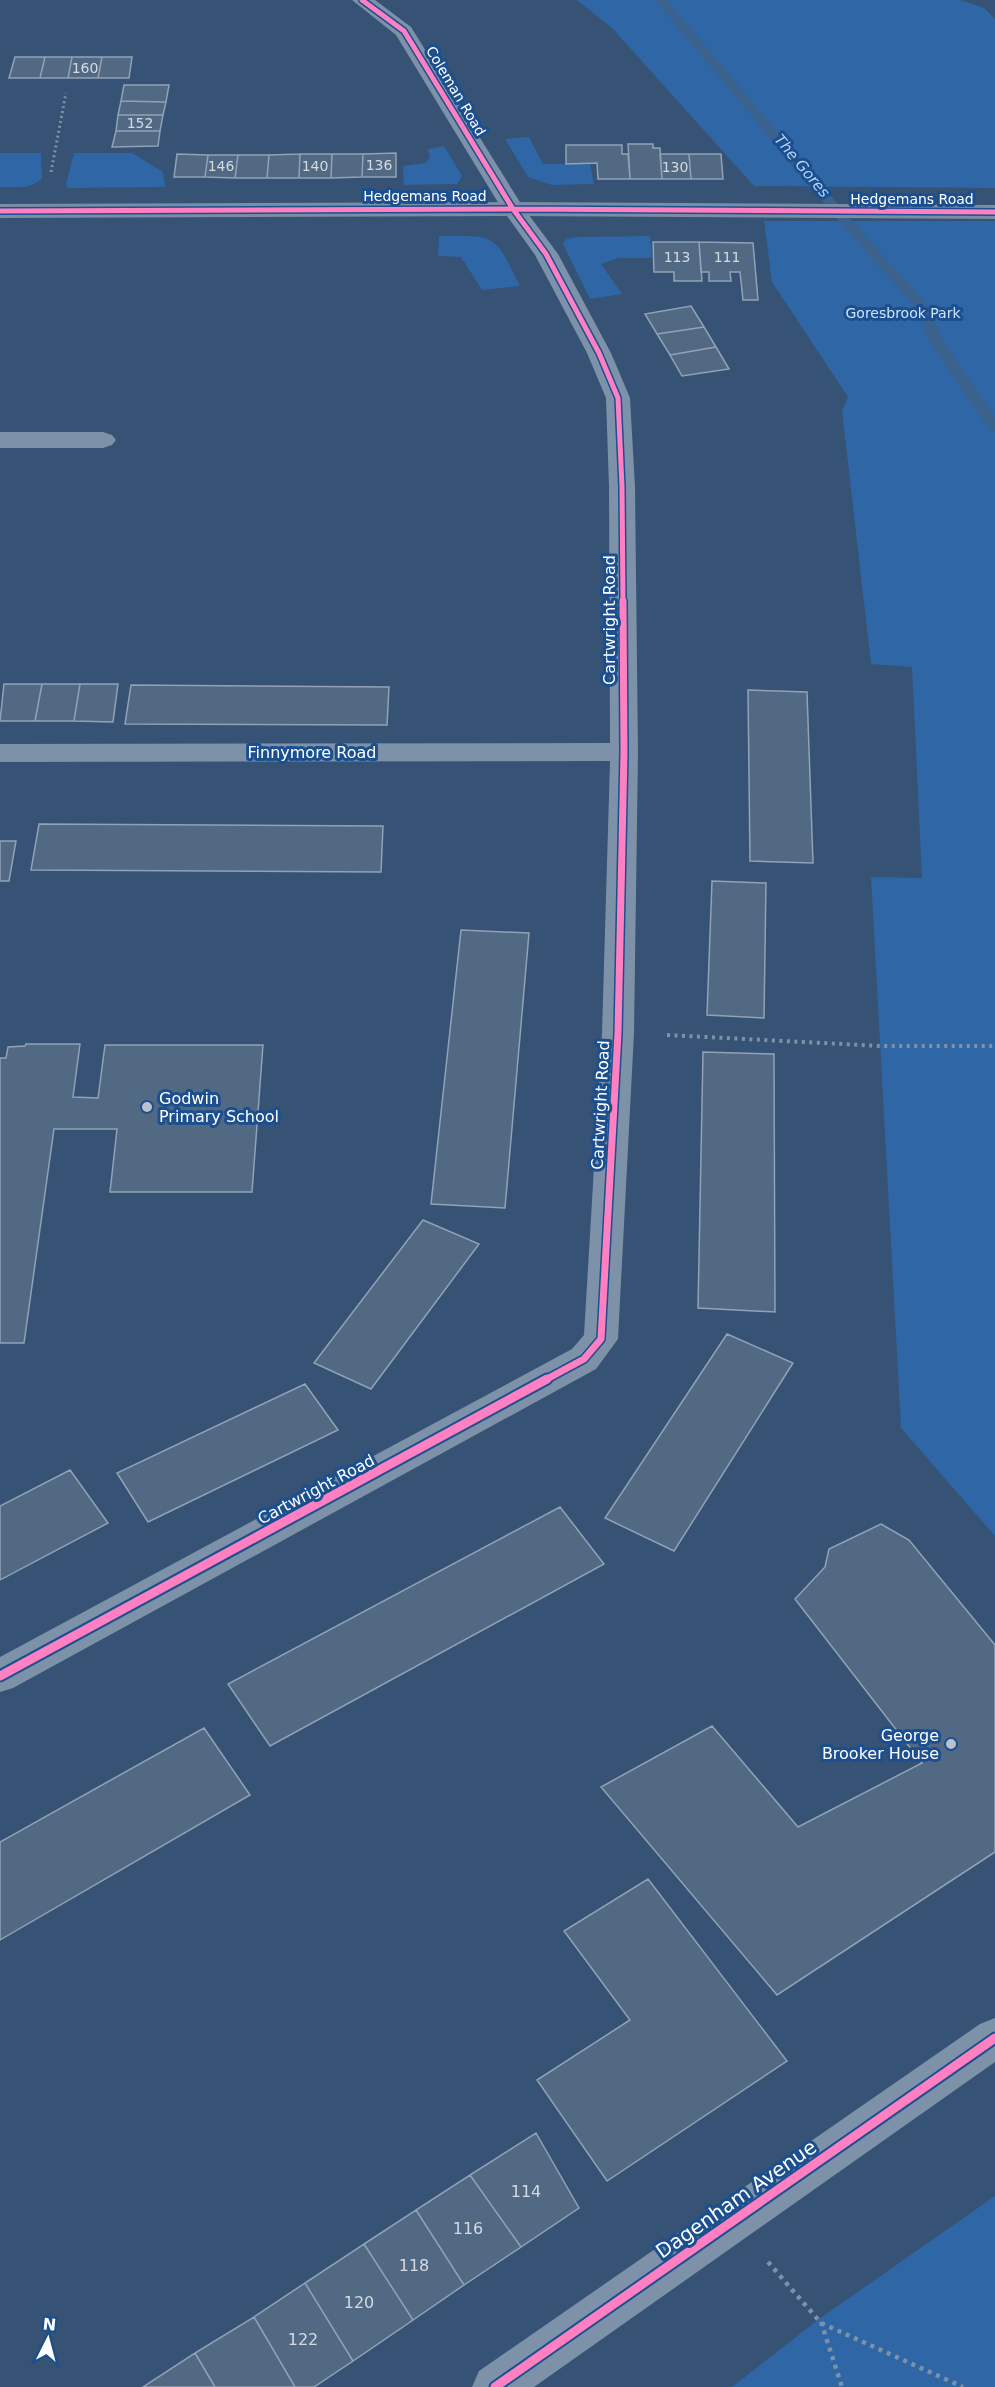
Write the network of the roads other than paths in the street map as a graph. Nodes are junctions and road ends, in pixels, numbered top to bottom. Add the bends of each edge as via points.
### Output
1 (362, 0) edge
2 (513, 209) junction
3 (0, 211) edge
4 (995, 212) edge
5 (0, 440) edge
6 (103, 440) dead end
7 (624, 752) junction
8 (0, 753) edge
9 (0, 1676) edge
10 (995, 2038) edge
11 (495, 2387) edge

1 - 2 street, Coleman Road via 404,31
2 - 3 street, Hedgemans Road
2 - 4 street, Hedgemans Road
2 - 7 street, Cartwright Road via 546,254 599,353 618,398
5 - 6 street
7 - 8 street, Finnymore Road
7 - 9 street, Cartwright Road via 618,1033 601,1339 584,1359
10 - 11 street, Dagenham Avenue

